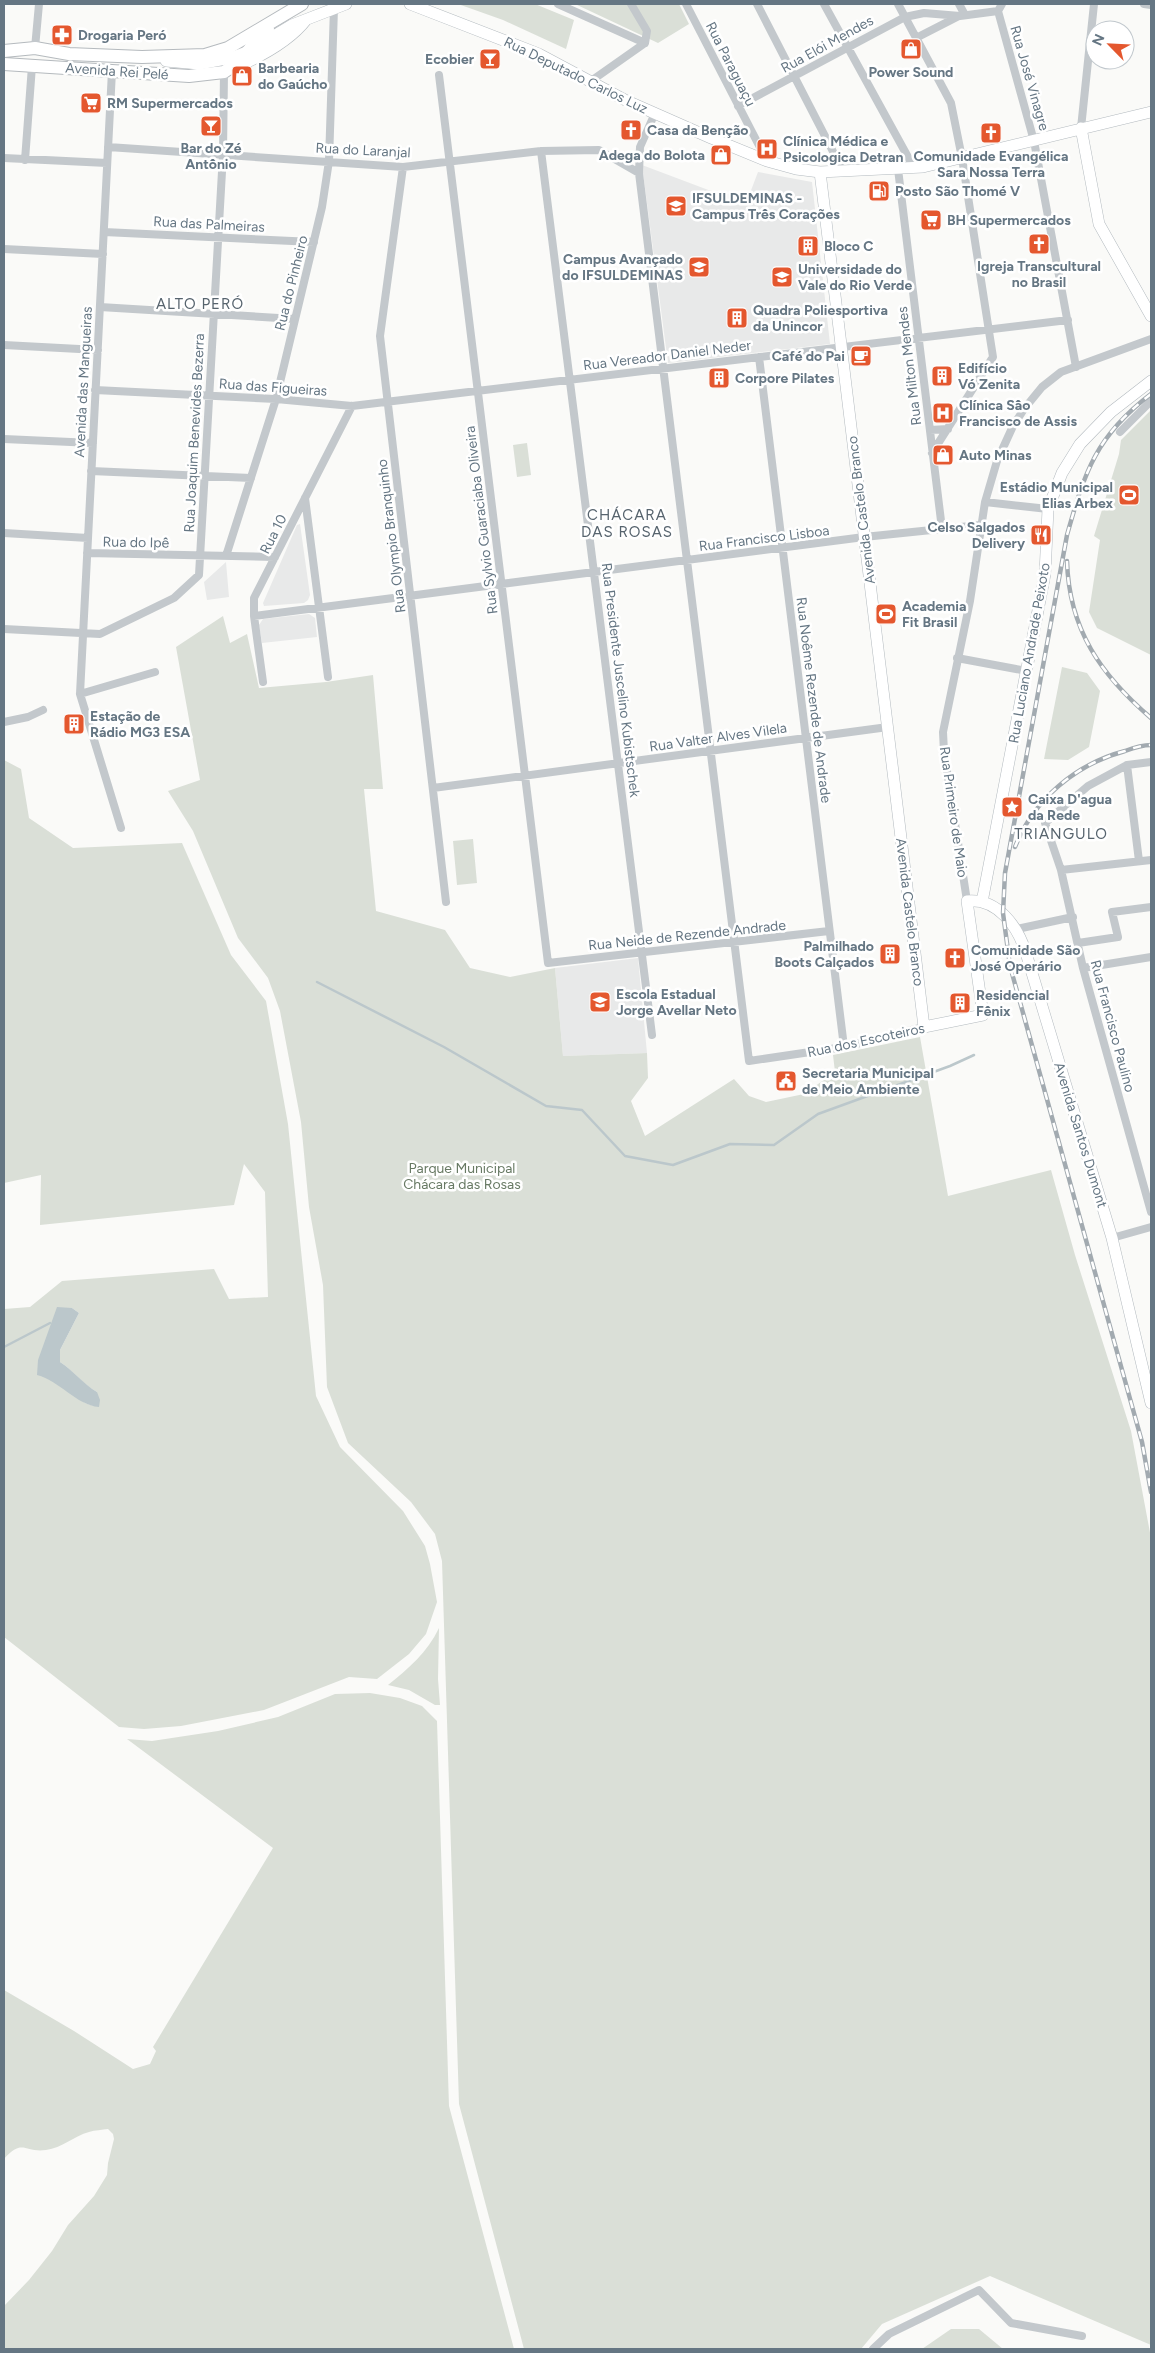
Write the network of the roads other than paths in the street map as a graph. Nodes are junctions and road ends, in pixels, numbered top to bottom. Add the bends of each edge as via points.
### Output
1 (39, 4) edge
2 (302, 4) edge
3 (410, 4) edge
4 (558, 4) edge
5 (632, 4) edge
6 (686, 4) edge
7 (757, 4) edge
8 (824, 4) edge
9 (898, 4) edge
10 (959, 4) edge
11 (1094, 4) edge
12 (1144, 4) edge
13 (1151, 5) edge
14 (340, 6) edge
15 (1000, 8) edge
16 (283, 15) junction
17 (963, 15) junction
18 (905, 17) junction
19 (307, 18) junction
20 (916, 38) junction
21 (645, 43) junction
22 (847, 46) junction
23 (35, 48) junction
24 (4, 51) edge
25 (247, 52) junction
26 (142, 57) junction
27 (4, 64) edge
28 (32, 66) junction
29 (112, 71) junction
30 (226, 71) junction
31 (439, 74) dead end
32 (795, 76) junction
33 (591, 81) junction
34 (738, 106) junction
35 (1151, 112) edge
36 (655, 113) junction
37 (1081, 128) junction
38 (1034, 141) junction
39 (108, 147) junction
40 (541, 151) junction
41 (223, 154) junction
42 (4, 158) edge
43 (962, 158) junction
44 (25, 160) junction
45 (329, 161) junction
46 (767, 161) junction
47 (450, 162) junction
48 (107, 163) junction
49 (403, 167) junction
50 (914, 168) junction
51 (898, 169) junction
52 (844, 171) junction
53 (820, 172) junction
54 (639, 173) junction
55 (104, 232) junction
56 (218, 237) junction
57 (314, 242) junction
58 (4, 249) edge
59 (103, 254) junction
60 (100, 307) junction
61 (1149, 310) edge
62 (214, 315) junction
63 (295, 319) junction
64 (1068, 320) junction
65 (989, 329) junction
66 (918, 338) junction
67 (1151, 339) edge
68 (4, 345) edge
69 (841, 347) junction
70 (98, 350) junction
71 (759, 357) junction
72 (1076, 367) junction
73 (664, 368) junction
74 (570, 379) junction
75 (1151, 381) edge
76 (96, 390) junction
77 (478, 391) junction
78 (209, 395) junction
79 (276, 399) junction
80 (1151, 401) edge
81 (388, 402) junction
82 (352, 406) junction
83 (948, 429) junction
84 (930, 430) junction
85 (1120, 432) dead end
86 (4, 438) edge
87 (93, 443) junction
88 (932, 453) junction
89 (91, 471) junction
90 (205, 476) junction
91 (251, 478) junction
92 (305, 498) junction
93 (985, 502) junction
94 (1048, 508) junction
95 (980, 525) junction
96 (942, 529) junction
97 (4, 533) edge
98 (864, 537) junction
99 (88, 538) junction
100 (782, 548) junction
101 (87, 553) junction
102 (200, 555) junction
103 (226, 556) junction
104 (275, 557) junction
105 (688, 560) junction
106 (594, 572) junction
107 (501, 584) junction
108 (410, 596) junction
109 (319, 607) junction
110 (254, 616) junction
111 (4, 629) edge
112 (83, 634) junction
113 (957, 658) junction
114 (1027, 671) junction
115 (155, 672) dead end
116 (328, 677) dead end
117 (263, 682) dead end
118 (80, 694) junction
119 (44, 710) dead end
120 (4, 722) edge
121 (888, 728) junction
122 (806, 738) junction
123 (711, 751) junction
124 (1151, 762) edge
125 (619, 763) junction
126 (1127, 765) junction
127 (525, 776) junction
128 (433, 788) junction
129 (121, 828) dead end
130 (1151, 860) edge
131 (1139, 861) junction
132 (1061, 870) junction
133 (966, 901) junction
134 (446, 902) dead end
135 (982, 902) junction
136 (1151, 907) edge
137 (1072, 917) junction
138 (1017, 929) junction
139 (829, 931) junction
140 (734, 942) junction
141 (1078, 943) junction
142 (642, 952) junction
143 (1151, 957) edge
144 (548, 963) joint
145 (1083, 968) junction
146 (983, 1015) joint
147 (924, 1027) junction
148 (652, 1035) dead end
149 (844, 1047) junction
150 (1151, 1212) edge
151 (1151, 1227) edge
152 (1112, 1238) junction
153 (1151, 1403) edge
154 (1082, 2336) dead end
155 (873, 2349) edge

1 - 23 street
2 - 16 main road
3 - 33 street, Rua Deputado Carlos Luz via 539,54
4 - 21 street
5 - 21 street via 647,31
6 - 34 street, Rua Paraguaçu
7 - 32 street
8 - 22 street
9 - 18 street
10 - 17 street
11 - 37 street
12 - 13 street
14 - 19 street
14 - 45 street, Rua do Pinheiro
15 - 17 street, Rua Elói Mendes
15 - 38 street, Rua José Vinagre
16 - 25 main road
16 - 26 main road, Avenida Rei Pelé via 228,48 205,55
17 - 18 street, Rua Elói Mendes via 924,13
17 - 20 street, Rua Elói Mendes
18 - 20 street
18 - 22 street, Rua Elói Mendes
19 - 25 street
19 - 30 street via 283,41
20 - 43 street via 951,103
21 - 33 street
22 - 32 street, Rua Elói Mendes
22 - 50 street
23 - 24 main road, Avenida Rei Pelé
23 - 26 main road, Avenida Rei Pelé via 69,54
25 - 26 street via 219,62 199,64
25 - 30 main road
27 - 28 main road, Avenida Rei Pelé
28 - 29 main road, Avenida Rei Pelé
28 - 44 street
29 - 30 main road, Avenida Rei Pelé via 189,76
29 - 39 street, Avenida das Mangueiras
30 - 41 street, Rua Joaquim Benevides Bezerra
31 - 47 street, Rua Sylvio Guaraciaba Oliveira
32 - 34 street, Rua Elói Mendes
32 - 52 street
33 - 36 street, Rua Deputado Carlos Luz
34 - 46 street, Rua Paraguaçu
35 - 37 street, Rua Deputado Carlos Luz
36 - 46 street, Rua Deputado Carlos Luz
36 - 54 street via 640,147
37 - 38 street, Rua Deputado Carlos Luz
37 - 61 street via 1098,224
38 - 43 street, Rua Deputado Carlos Luz
38 - 64 street, Rua José Vinagre
39 - 41 street, Rua do Laranjal
39 - 48 street, Avenida das Mangueiras
40 - 47 street, Rua do Laranjal
40 - 54 street, Rua do Laranjal via 599,150
40 - 74 street, Rua Presidente Juscelino Kubistschek
41 - 45 street, Rua do Laranjal
41 - 56 street, Rua Joaquim Benevides Bezerra
42 - 44 street
43 - 50 street, Rua Deputado Carlos Luz
43 - 65 street
44 - 48 street
45 - 49 street, Rua do Laranjal
45 - 57 street, Rua do Pinheiro
46 - 53 street, Rua Deputado Carlos Luz via 787,168
47 - 49 street, Rua do Laranjal
47 - 77 street, Rua Sylvio Guaraciaba Oliveira
48 - 55 street, Avenida das Mangueiras
49 - 81 street, Rua Olympio Branquinho via 380,336
50 - 51 street, Rua Deputado Carlos Luz
51 - 52 street, Rua Deputado Carlos Luz
51 - 66 street, Rua Milton Mendes
52 - 53 street, Rua Deputado Carlos Luz
53 - 69 street, Avenida Castelo Branco
54 - 73 street
55 - 56 street, Rua das Palmeiras
55 - 59 street, Avenida das Mangueiras
56 - 57 street, Rua das Palmeiras
56 - 62 street, Rua Joaquim Benevides Bezerra
57 - 63 street, Rua do Pinheiro
58 - 59 street
59 - 60 street, Avenida das Mangueiras
60 - 62 street
60 - 70 street, Avenida das Mangueiras
62 - 63 street
62 - 78 street, Rua Joaquim Benevides Bezerra
63 - 79 street, Rua do Pinheiro
64 - 65 street, Rua Vereador Daniel Neder
64 - 72 street, Rua José Vinagre
65 - 66 street, Rua Vereador Daniel Neder
65 - 83 street via 993,357
66 - 69 street, Rua Vereador Daniel Neder
66 - 84 street, Rua Milton Mendes
67 - 72 street, Rua Primeiro de Maio
68 - 70 street
69 - 71 street, Rua Vereador Daniel Neder
69 - 98 street, Avenida Castelo Branco
70 - 76 street, Avenida das Mangueiras
71 - 73 street, Rua Vereador Daniel Neder
71 - 100 street, Rua Noême Rezende de Andrade
72 - 93 street, Rua Primeiro de Maio via 1062,372 1042,387 1024,409 997,461
73 - 74 street, Rua Vereador Daniel Neder
73 - 105 street
74 - 77 street, Rua Vereador Daniel Neder
74 - 106 street, Rua Presidente Juscelino Kubistschek
75 - 94 street, Rua Luciano Andrade Peixoto via 1111,412 1080,444 1062,473
76 - 78 street, Rua das Figueiras
76 - 87 street, Avenida das Mangueiras
77 - 81 street, Rua Vereador Daniel Neder
77 - 107 street, Rua Sylvio Guaraciaba Oliveira
78 - 79 street, Rua das Figueiras
78 - 90 street, Rua Joaquim Benevides Bezerra
79 - 82 street, Rua das Figueiras
79 - 91 street, Rua do Pinheiro
80 - 85 street
81 - 82 street, Rua das Figueiras
81 - 108 street, Rua Olympio Branquinho
82 - 92 street, Rua 10
83 - 84 street
83 - 88 street
84 - 88 street, Rua Milton Mendes
86 - 87 street
87 - 89 street, Avenida das Mangueiras
88 - 96 street, Rua Milton Mendes
89 - 90 street
89 - 99 street, Avenida das Mangueiras
90 - 91 street
90 - 102 street, Rua Joaquim Benevides Bezerra
91 - 103 street, Rua do Pinheiro
92 - 104 street, Rua 10
92 - 109 street
93 - 94 street
93 - 95 street, Rua Primeiro de Maio
94 - 114 street, Rua Luciano Andrade Peixoto via 1045,574
95 - 96 street, Rua Francisco Lisboa
95 - 113 street, Rua Primeiro de Maio via 970,601
96 - 98 street, Rua Francisco Lisboa
97 - 99 street
98 - 100 street, Rua Francisco Lisboa
98 - 121 street, Avenida Castelo Branco
99 - 101 street, Avenida das Mangueiras
100 - 105 street, Rua Francisco Lisboa
100 - 122 street, Rua Noême Rezende de Andrade
101 - 102 street, Rua do Ipê
101 - 112 street, Avenida das Mangueiras
102 - 103 street, Rua do Ipê
102 - 112 street, Rua Joaquim Benevides Bezerra via 199,575 174,598 100,634
103 - 104 street, Rua do Ipê
104 - 110 street, Rua 10 via 254,598
105 - 106 street, Rua Francisco Lisboa
105 - 123 street
106 - 107 street, Rua Francisco Lisboa
106 - 125 street, Rua Presidente Juscelino Kubistschek
107 - 108 street, Rua Francisco Lisboa
107 - 127 street, Rua Sylvio Guaraciaba Oliveira
108 - 109 street, Rua Francisco Lisboa
108 - 128 street, Rua Olympio Branquinho
109 - 110 street, Rua Francisco Lisboa
109 - 116 street
110 - 117 street, Rua 10
111 - 112 street, Rua Joaquim Benevides Bezerra
112 - 118 street, Avenida das Mangueiras
113 - 114 street
113 - 133 street, Rua Primeiro de Maio via 943,732
114 - 135 street, Rua Luciano Andrade Peixoto
115 - 118 street
118 - 129 street, Avenida das Mangueiras
119 - 120 street
121 - 122 street, Rua Valter Alves Vilela
121 - 147 street, Avenida Castelo Branco
122 - 123 street, Rua Valter Alves Vilela
122 - 139 street, Rua Noême Rezende de Andrade
123 - 125 street, Rua Valter Alves Vilela
123 - 140 street
124 - 126 street, Rua Francisco Paulino
125 - 127 street, Rua Valter Alves Vilela
125 - 142 street, Rua Presidente Juscelino Kubistschek
126 - 131 street
126 - 132 street, Rua Francisco Paulino via 1088,786 1045,823
127 - 128 street, Rua Valter Alves Vilela
127 - 144 street, Rua Sylvio Guaraciaba Oliveira
128 - 134 street, Rua Olympio Branquinho
130 - 131 street
131 - 132 street
132 - 137 street, Rua Francisco Paulino
133 - 135 street, Avenida Santos Dumont
133 - 146 street, Rua Primeiro de Maio
135 - 138 street, Avenida Santos Dumont via 1003,913
136 - 141 street via 1112,912 1118,937
137 - 138 street
137 - 141 street, Rua Francisco Paulino
138 - 152 street, Avenida Santos Dumont
139 - 140 street, Rua Neide de Rezende Andrade
139 - 149 street, Rua Noême Rezende de Andrade
140 - 142 street, Rua Neide de Rezende Andrade
140 - 149 street, Rua dos Escoteiros via 749,1062
141 - 145 street, Rua Francisco Paulino
142 - 144 street, Rua Neide de Rezende Andrade
142 - 148 street, Rua Presidente Juscelino Kubistschek
143 - 145 street
145 - 150 street, Rua Francisco Paulino
146 - 147 street, Rua dos Escoteiros
147 - 149 street, Rua dos Escoteiros
151 - 152 street
152 - 153 street, Avenida Santos Dumont
154 - 155 street via 1011,2324 979,2290 889,2334

